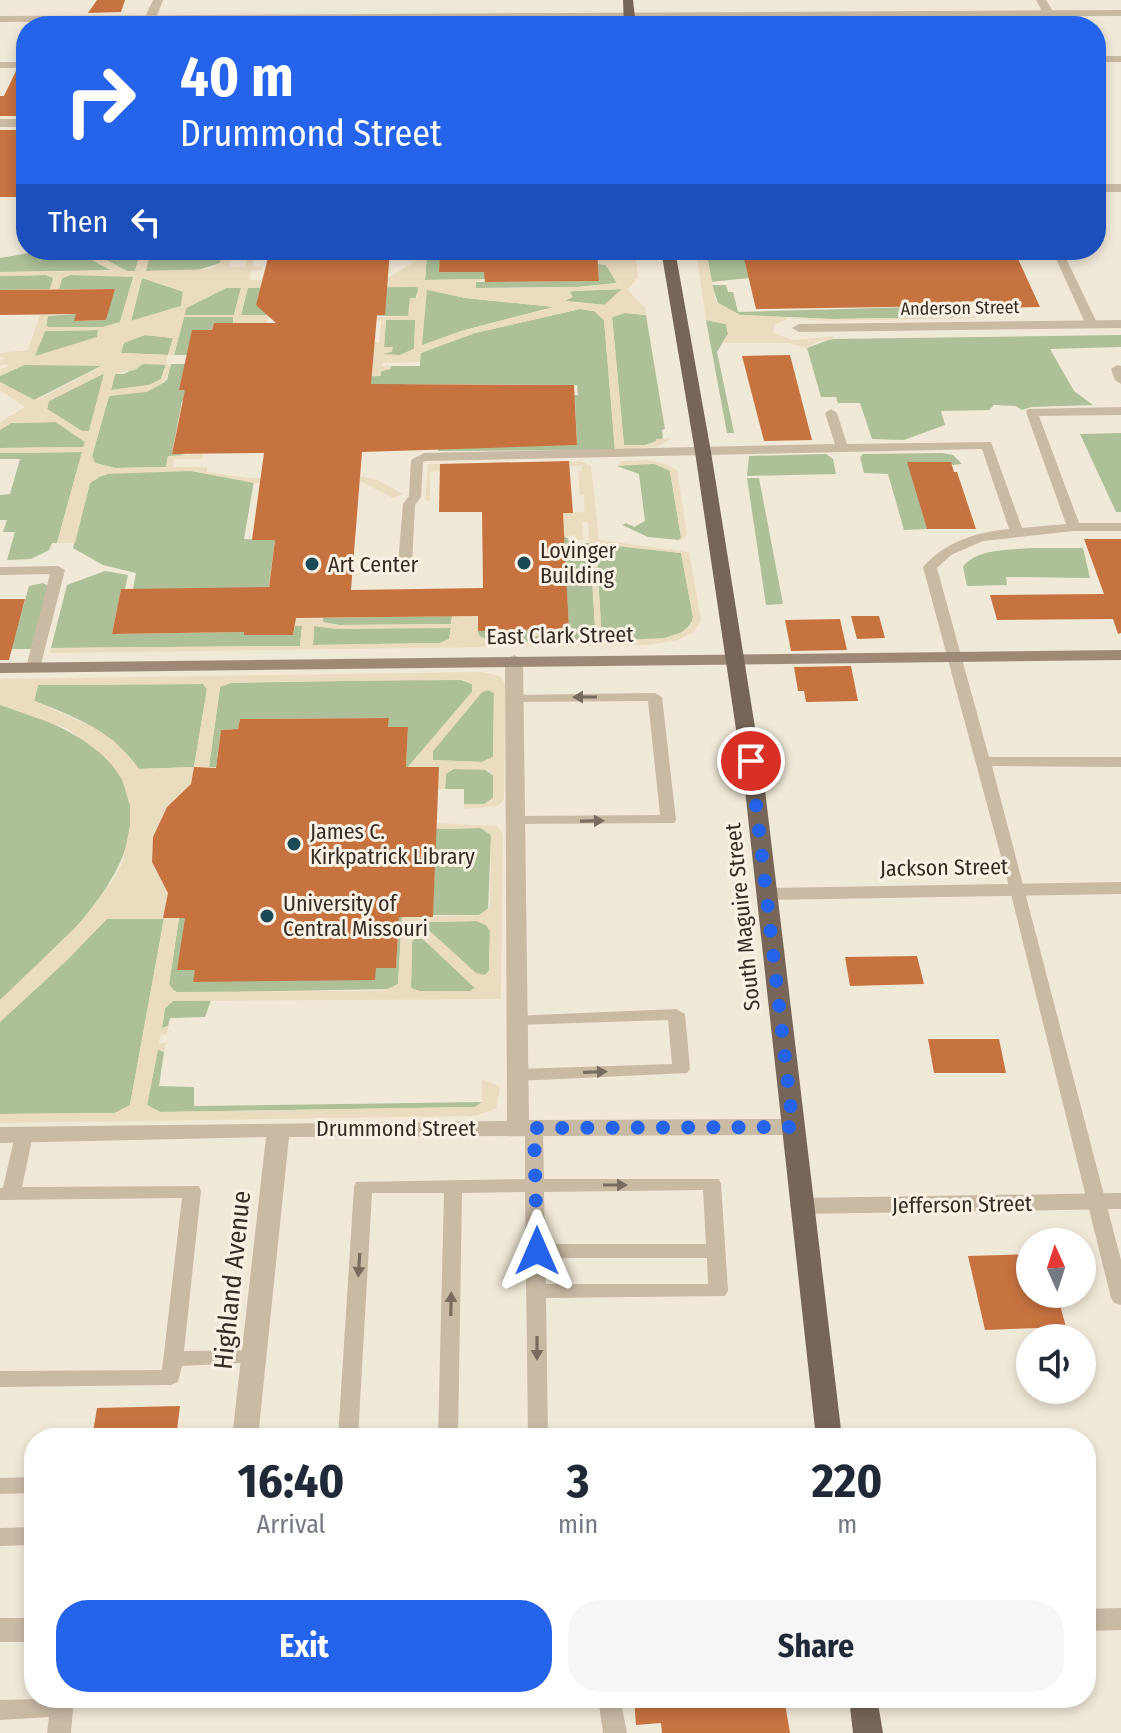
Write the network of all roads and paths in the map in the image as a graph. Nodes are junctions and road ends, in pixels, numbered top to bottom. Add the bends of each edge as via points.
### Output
1 (839, 0) edge
2 (1041, 0) edge
3 (1121, 13) edge
4 (844, 14) junction
5 (1049, 14) junction
6 (783, 16) edge
7 (670, 260) edge
8 (1062, 260) edge
9 (1121, 324) edge
10 (1092, 325) junction
11 (799, 328) dead end
12 (1121, 411) edge
13 (831, 413) dead end
14 (842, 448) junction
15 (703, 452) junction
16 (1074, 527) junction
17 (1121, 527) edge
18 (1016, 531) junction
19 (405, 564) dead end
20 (0, 571) edge
21 (1121, 655) edge
22 (957, 657) junction
23 (735, 658) junction
24 (514, 660) junction
25 (0, 668) edge
26 (33, 668) junction
27 (515, 698) junction
28 (984, 761) junction
29 (1121, 762) edge
30 (516, 821) junction
31 (1121, 888) edge
32 (1018, 890) junction
33 (768, 894) junction
34 (517, 1020) junction
35 (517, 1075) junction
36 (793, 1127) junction
37 (526, 1128) junction
38 (278, 1129) junction
39 (0, 1135) edge
40 (24, 1135) junction
41 (453, 1186) junction
42 (537, 1186) junction
43 (6, 1194) edge
44 (1121, 1201) edge
45 (1095, 1202) junction
46 (802, 1206) junction
47 (537, 1251) junction
48 (716, 1251) junction
49 (537, 1291) junction
50 (1121, 1298) edge
51 (253, 1357) junction
52 (173, 1359) junction
53 (0, 1379) edge
54 (246, 1428) edge
55 (349, 1428) edge
56 (448, 1428) edge
57 (538, 1428) edge
58 (828, 1428) edge
59 (24, 1485) edge
60 (0, 1486) edge
61 (24, 1536) edge
62 (0, 1537) edge
63 (1121, 1619) edge
64 (1096, 1620) edge
65 (0, 1630) edge
66 (24, 1630) edge
67 (24, 1707) edge
68 (62, 1708) edge
69 (611, 1708) edge
70 (864, 1708) edge
71 (0, 1710) edge
72 (59, 1733) edge
73 (615, 1733) edge
74 (868, 1733) edge

1 - 4 lane
2 - 5 street
3 - 5 lane
4 - 5 lane
4 - 6 lane
7 - 15 main road, South Maguire Street
8 - 10 lane
9 - 10 street, Anderson Street
10 - 11 street, Anderson Street
12 - 16 lane via 1032,412
13 - 14 lane
14 - 15 lane
14 - 18 lane via 987,445
15 - 19 lane via 418,459
15 - 23 main road, South Maguire Street
16 - 17 lane
16 - 18 lane
18 - 22 lane via 989,533 952,547 930,567
20 - 26 lane via 58,570
21 - 22 street, East Clark Street
22 - 23 street, East Clark Street
22 - 28 lane
23 - 24 street, East Clark Street
23 - 33 main road, South Maguire Street
24 - 26 street, East Clark Street
24 - 27 street
25 - 26 street, East Clark Street
27 - 30 street
30 -> 27 lane via 668,820 655,697
28 - 29 lane
28 - 32 lane
30 - 34 street
31 - 32 street, Jackson Street
32 - 33 street, Jackson Street
32 - 45 lane
33 - 36 main road, South Maguire Street
34 - 35 street
35 -> 34 lane via 681,1069 676,1014
35 - 37 street
36 - 37 street, Drummond Street
36 - 46 main road, South Maguire Street
37 - 38 street, Drummond Street
37 - 42 lane
38 - 40 street, Drummond Street
38 - 51 street, Highland Avenue
39 - 40 street, Drummond Street
40 - 43 lane
41 - 42 lane
41 -> 55 lane via 363,1187
56 -> 41 lane
42 - 47 lane
42 -> 48 lane via 712,1184
43 - 52 lane via 192,1191
44 - 45 street, Jefferson Street
45 - 46 street, Jefferson Street
45 - 50 lane
46 - 58 main road, South Maguire Street
47 - 48 lane
47 - 49 lane
48 - 49 lane via 718,1291
49 -> 57 lane
51 - 52 lane
51 - 54 street, Highland Avenue
52 - 53 lane via 171,1377
59 - 60 lane
61 - 62 lane
63 - 64 street
65 - 66 street
67 - 71 lane
68 - 72 lane
69 - 73 lane
70 - 74 main road

